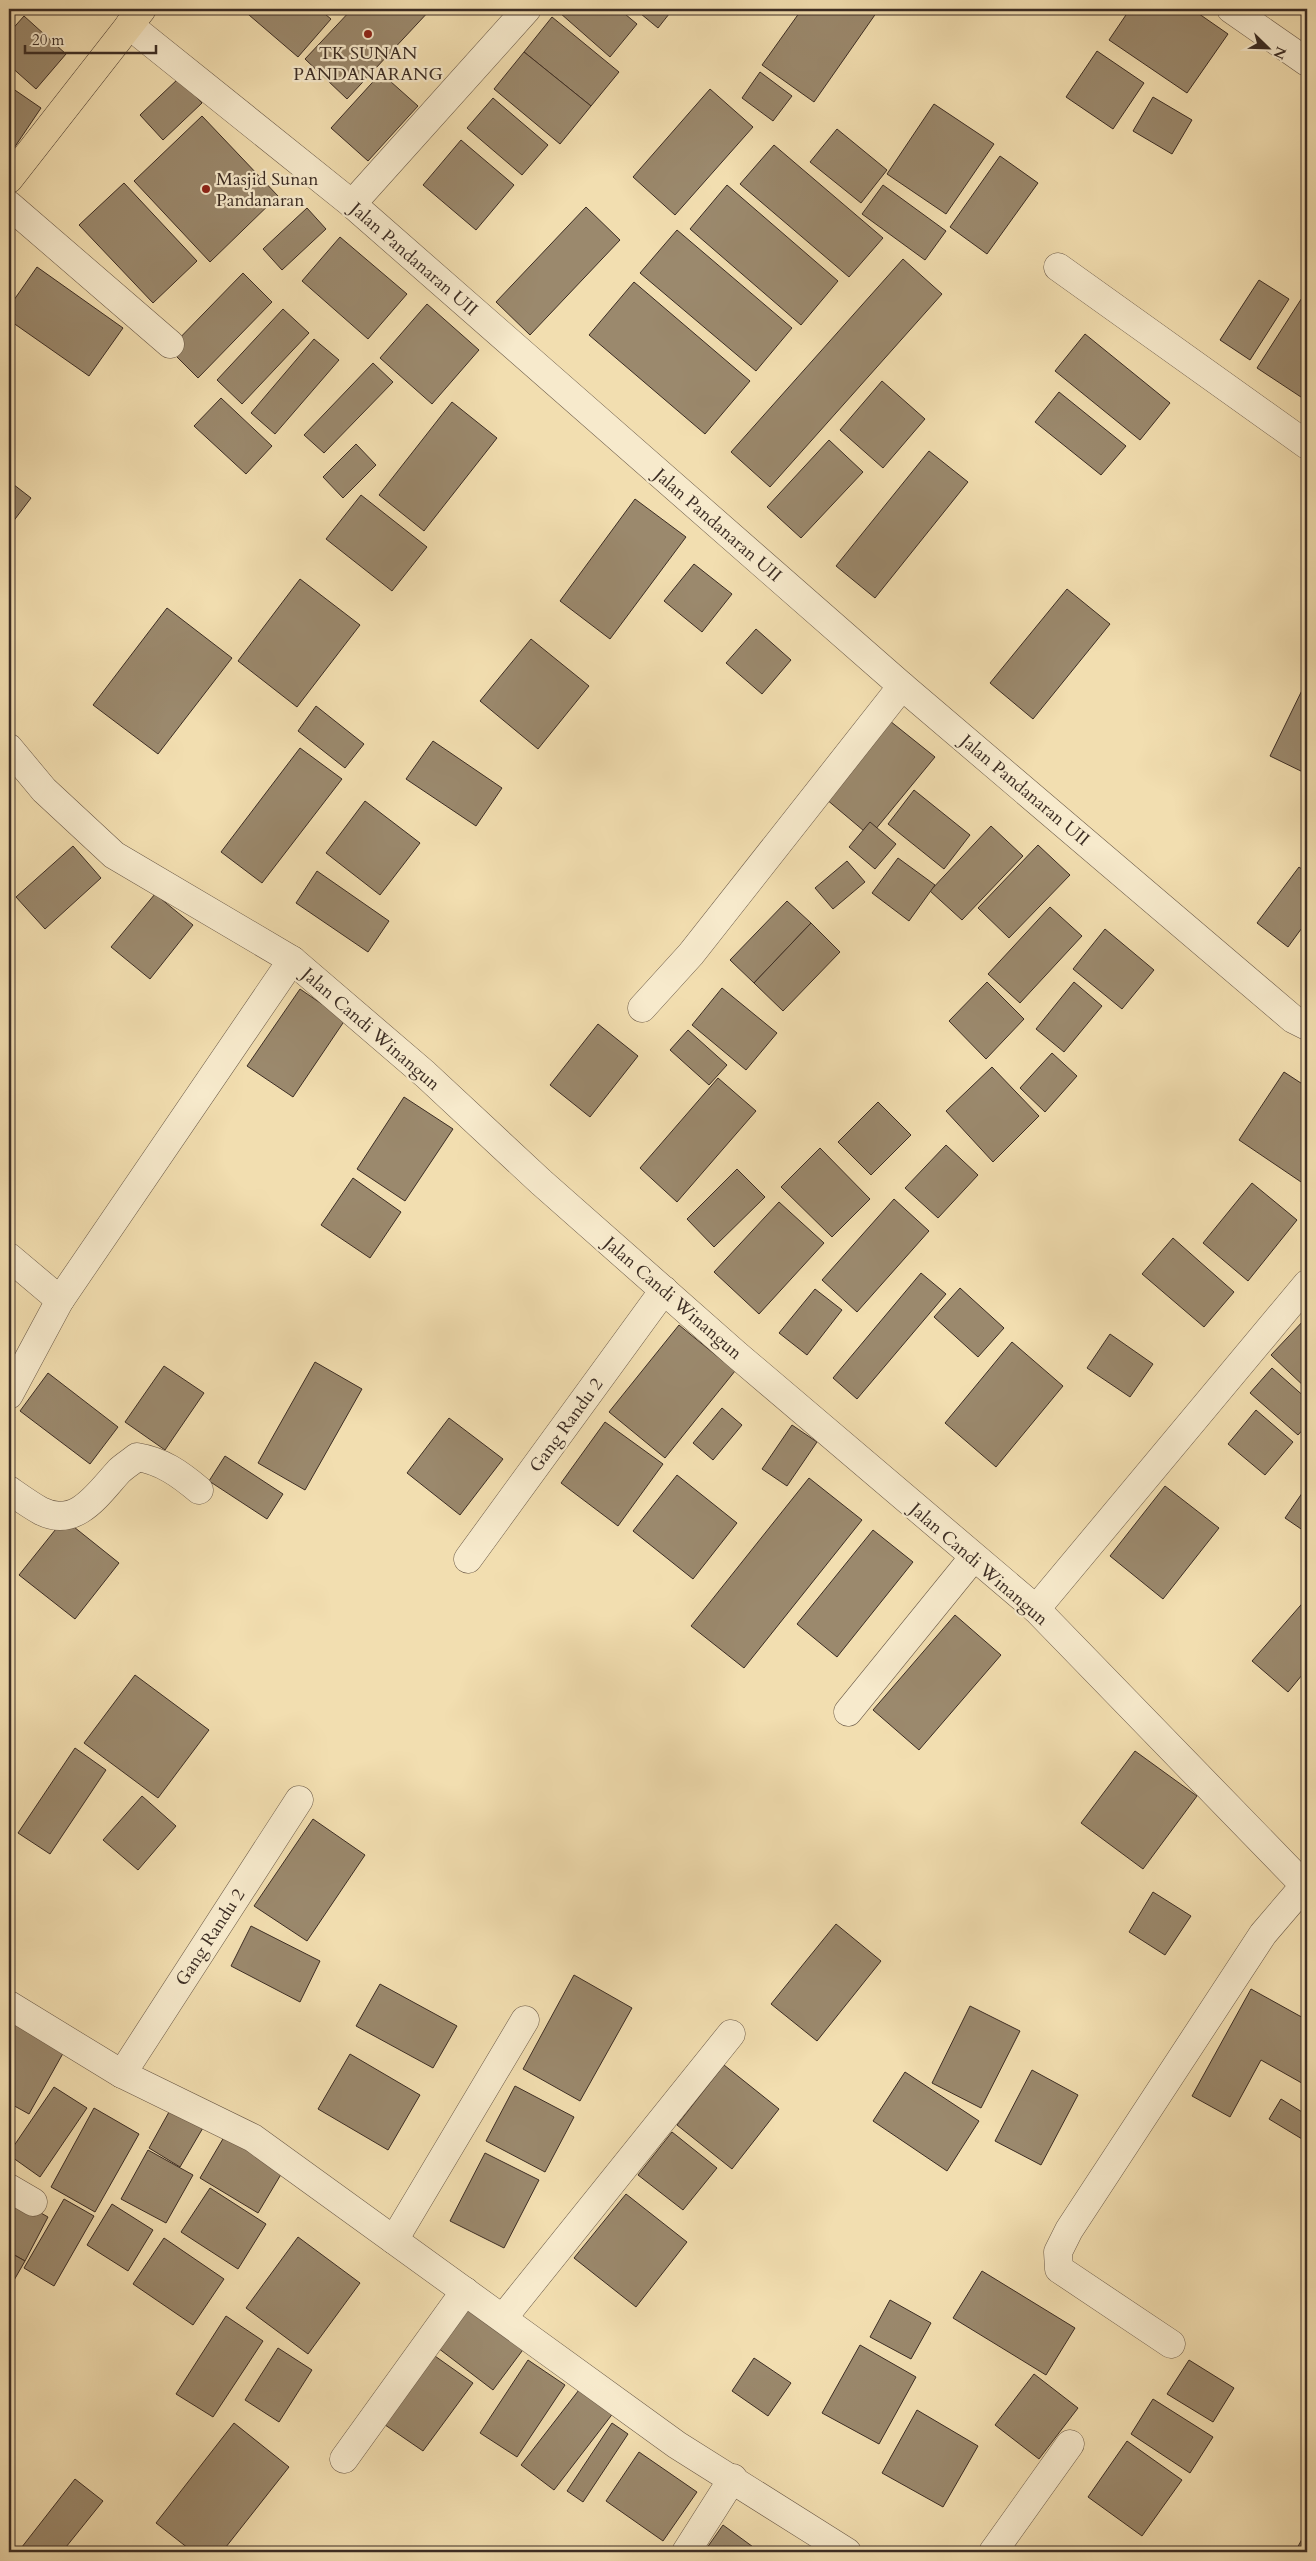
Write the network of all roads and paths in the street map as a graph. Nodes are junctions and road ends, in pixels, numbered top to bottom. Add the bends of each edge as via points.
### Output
1 (527, 9) edge
2 (1231, 9) edge
3 (135, 17) edge
4 (1307, 62) edge
5 (9, 179) edge
6 (352, 204) junction
7 (9, 205) edge
8 (1058, 267) dead end
9 (170, 344) dead end
10 (1307, 445) edge
11 (902, 686) junction
12 (9, 748) edge
13 (292, 960) junction
14 (642, 1008) dead end
15 (1307, 1026) edge
16 (9, 1257) edge
17 (664, 1290) junction
18 (1304, 1297) edge
19 (60, 1300) junction
20 (9, 1395) edge
21 (9, 1490) edge
22 (199, 1490) dead end
23 (973, 1558) junction
24 (468, 1559) dead end
25 (1036, 1609) junction
26 (848, 1712) dead end
27 (299, 1800) dead end
28 (1306, 1887) edge
29 (9, 2005) edge
30 (525, 2020) dead end
31 (731, 2034) dead end
32 (122, 2074) junction
33 (9, 2188) edge
34 (33, 2202) dead end
35 (394, 2240) junction
36 (465, 2291) junction
37 (503, 2318) junction
38 (1171, 2344) dead end
39 (1070, 2444) dead end
40 (344, 2459) dead end
41 (732, 2478) junction
42 (686, 2552) edge
43 (847, 2552) edge
44 (992, 2552) edge

1 - 6 street
2 - 4 street
3 - 5 main road
3 - 6 street, Jalan Pandanaran UII
6 - 11 street, Jalan Pandanaran UII
7 - 9 street
8 - 10 street
11 - 14 street via 691,954
11 - 15 street, Jalan Pandanaran UII via 1286,1012
12 - 13 street, Jalan Candi Winangun via 44,790 114,855
13 - 17 street, Jalan Candi Winangun via 425,1074
13 - 19 street
16 - 19 street
17 - 23 street, Jalan Candi Winangun
17 - 24 street, Gang Randu 2
18 - 25 street
19 - 20 street
21 - 22 street via 42,1512 64,1517 80,1512 120,1470 138,1457 154,1460
23 - 25 street, Jalan Candi Winangun
23 - 26 street
25 - 28 street, Jalan Candi Winangun
27 - 32 street, Gang Randu 2
28 - 38 street via 1263,1934 1069,2230 1058,2252 1059,2269
29 - 32 street
30 - 35 street
31 - 37 street
32 - 35 street via 253,2138
33 - 34 street
35 - 36 street
36 - 37 street
36 - 40 street
37 - 41 street via 677,2445
39 - 44 street
41 - 42 street
41 - 43 street

